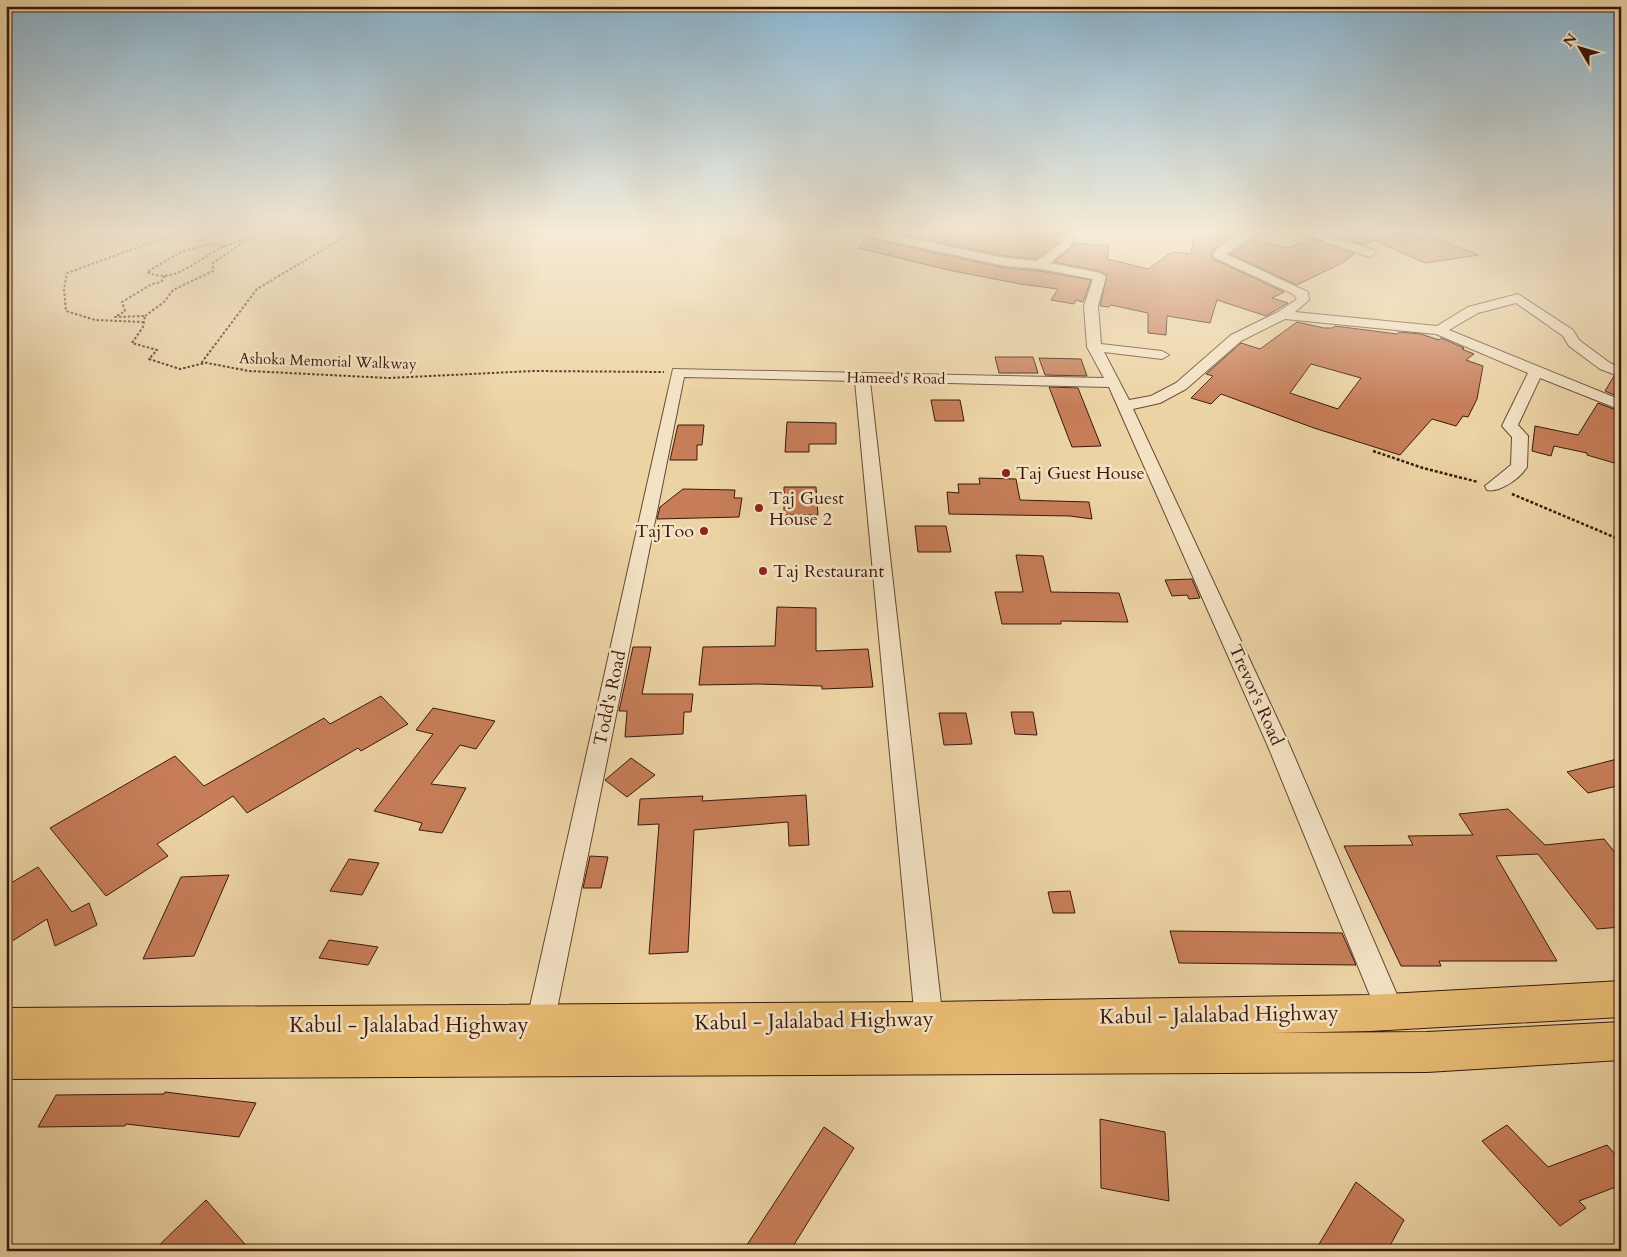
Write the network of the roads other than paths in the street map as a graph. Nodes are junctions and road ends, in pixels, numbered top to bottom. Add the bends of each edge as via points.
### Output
1 (1096, 289) edge
2 (1292, 289) edge
3 (1283, 315) junction
4 (1439, 330) junction
5 (1094, 348) junction
6 (1162, 354) dead end
7 (1536, 371) junction
8 (678, 372) joint
9 (1621, 373) edge
10 (862, 377) junction
11 (1114, 383) junction
12 (1124, 406) junction
13 (1621, 406) edge
14 (1493, 486) dead end
15 (1621, 999) edge
16 (1390, 1011) junction
17 (929, 1020) junction
18 (540, 1024) junction
19 (6, 1028) edge
20 (1621, 1041) edge
21 (6, 1059) edge

1 - 5 street via 1091,306
2 - 3 street via 1303,295 1303,300
3 - 4 street
3 - 12 street via 1236,338 1181,386 1155,400
4 - 7 street
4 - 9 street via 1473,310 1518,298 1568,333 1574,343 1605,366
5 - 6 street
5 - 11 street, Trevor's Road
7 - 13 street
7 - 14 street via 1510,426 1520,436 1519,467
8 - 10 street, Hameed's Road
8 - 18 street, Todd's Road
10 - 11 street, Hameed's Road
10 - 17 street
11 - 12 street, Trevor's Road
12 - 16 street, Trevor's Road via 1278,744
15 - 16 highway, Kabul - Jalalabad Highway
16 - 17 highway, Kabul - Jalalabad Highway
17 - 18 highway, Kabul - Jalalabad Highway
18 - 19 highway, Kabul - Jalalabad Highway
20 - 21 highway, Kabul - Jalalabad Highway via 1427,1052

